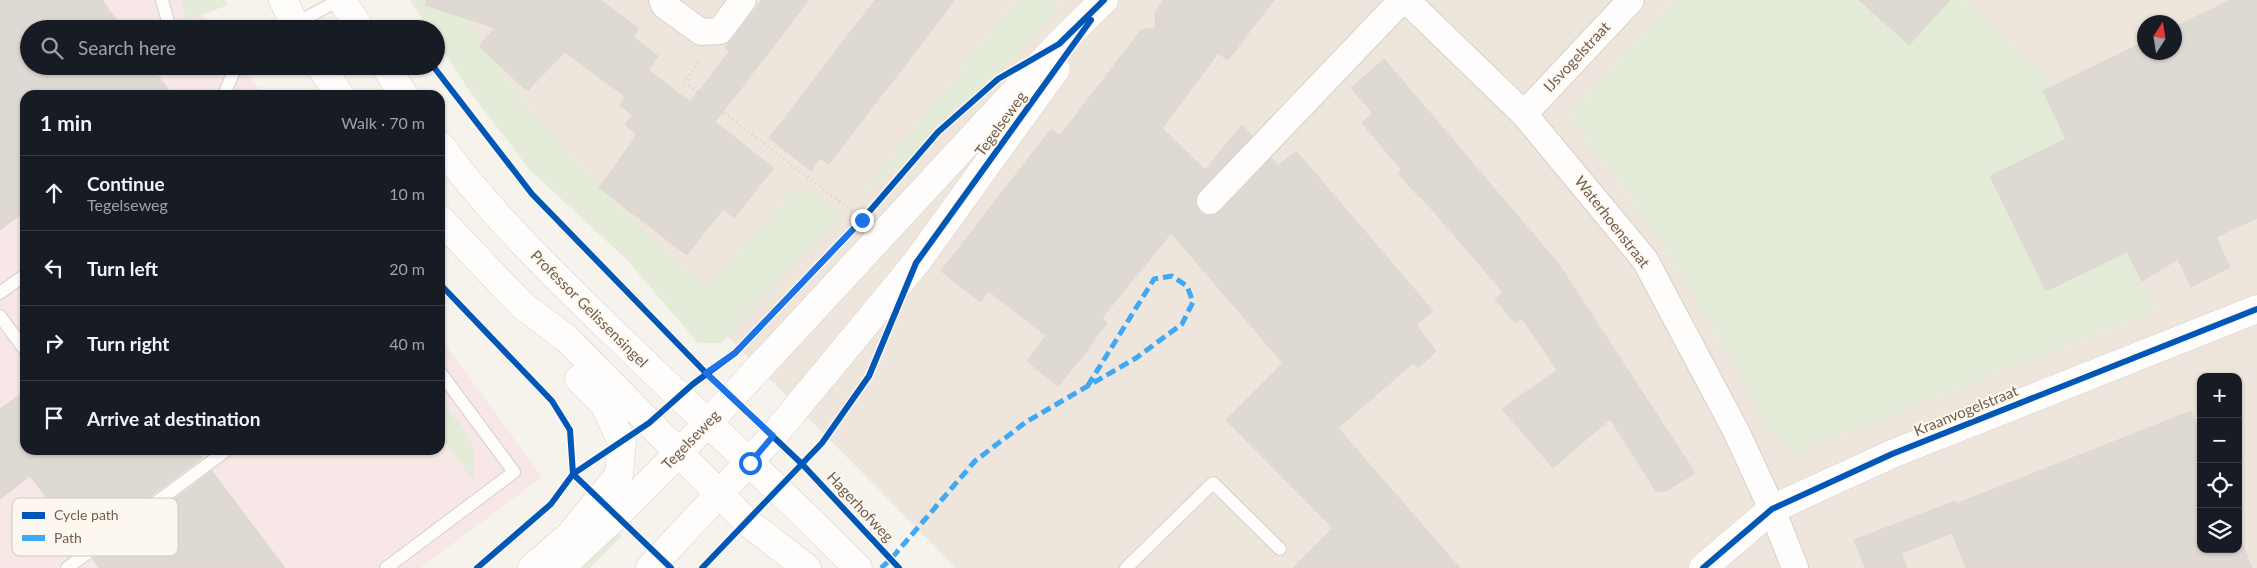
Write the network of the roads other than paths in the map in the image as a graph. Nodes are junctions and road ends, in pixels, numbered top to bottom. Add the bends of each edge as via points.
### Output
1 (162, 0) edge
2 (283, 0) edge
3 (341, 0) edge
4 (662, 0) edge
5 (743, 0) edge
6 (1105, 0) edge
7 (1402, 0) edge
8 (1406, 0) edge
9 (1630, 0) edge
10 (168, 20) edge
11 (290, 20) edge
12 (305, 20) edge
13 (354, 20) edge
14 (232, 75) edge
15 (326, 75) edge
16 (390, 75) edge
17 (226, 90) edge
18 (337, 90) edge
19 (401, 90) edge
20 (1524, 114) junction
21 (445, 151) edge
22 (1210, 201) dead end
23 (445, 224) edge
24 (20, 279) edge
25 (0, 294) edge
26 (522, 305) junction
27 (2257, 309) edge
28 (0, 316) edge
29 (20, 343) edge
30 (445, 379) edge
31 (707, 424) junction
32 (679, 453) junction
33 (219, 455) edge
34 (750, 463) junction
35 (720, 495) junction
36 (162, 498) edge
37 (1772, 509) junction
38 (1280, 549) dead end
39 (84, 556) edge
40 (68, 568) edge
41 (386, 568) edge
42 (532, 568) edge
43 (560, 568) edge
44 (650, 568) edge
45 (807, 568) edge
46 (858, 568) edge
47 (1126, 568) edge
48 (1703, 568) edge
49 (1796, 568) edge

1 - 10 lane
2 - 11 street
3 - 12 lane
3 - 13 street
4 - 5 street via 664,5 701,32 720,31
6 - 31 street, Tegelseweg via 1059,44
6 - 34 street, Tegelseweg via 916,263
7 - 22 street
8 - 20 street, Waterhoenstraat
9 - 20 street, IJsvogelstraat
14 - 17 lane
15 - 18 street
16 - 19 street
20 - 37 street, Waterhoenstraat via 1644,260 1736,432
21 - 31 street, Professor Gelissensingel via 503,224
23 - 26 street
24 - 25 lane
26 - 32 street via 566,338
26 - 42 street via 553,352 604,404 622,442 619,475 570,535
27 - 37 street, Kraanvogelstraat via 1892,454
28 - 29 lane
30 - 41 lane via 514,472
31 - 32 street, Tegelseweg
31 - 34 street, Professor Gelissensingel
32 - 35 street
32 - 43 street, Tegelseweg
33 - 36 lane
34 - 35 street, Tegelseweg
34 - 46 street
35 - 44 street, Tegelseweg
35 - 45 street via 747,522
37 - 48 street, Kraanvogelstraat
37 - 49 street, Waterhoenstraat
38 - 47 lane via 1213,483
39 - 40 lane

